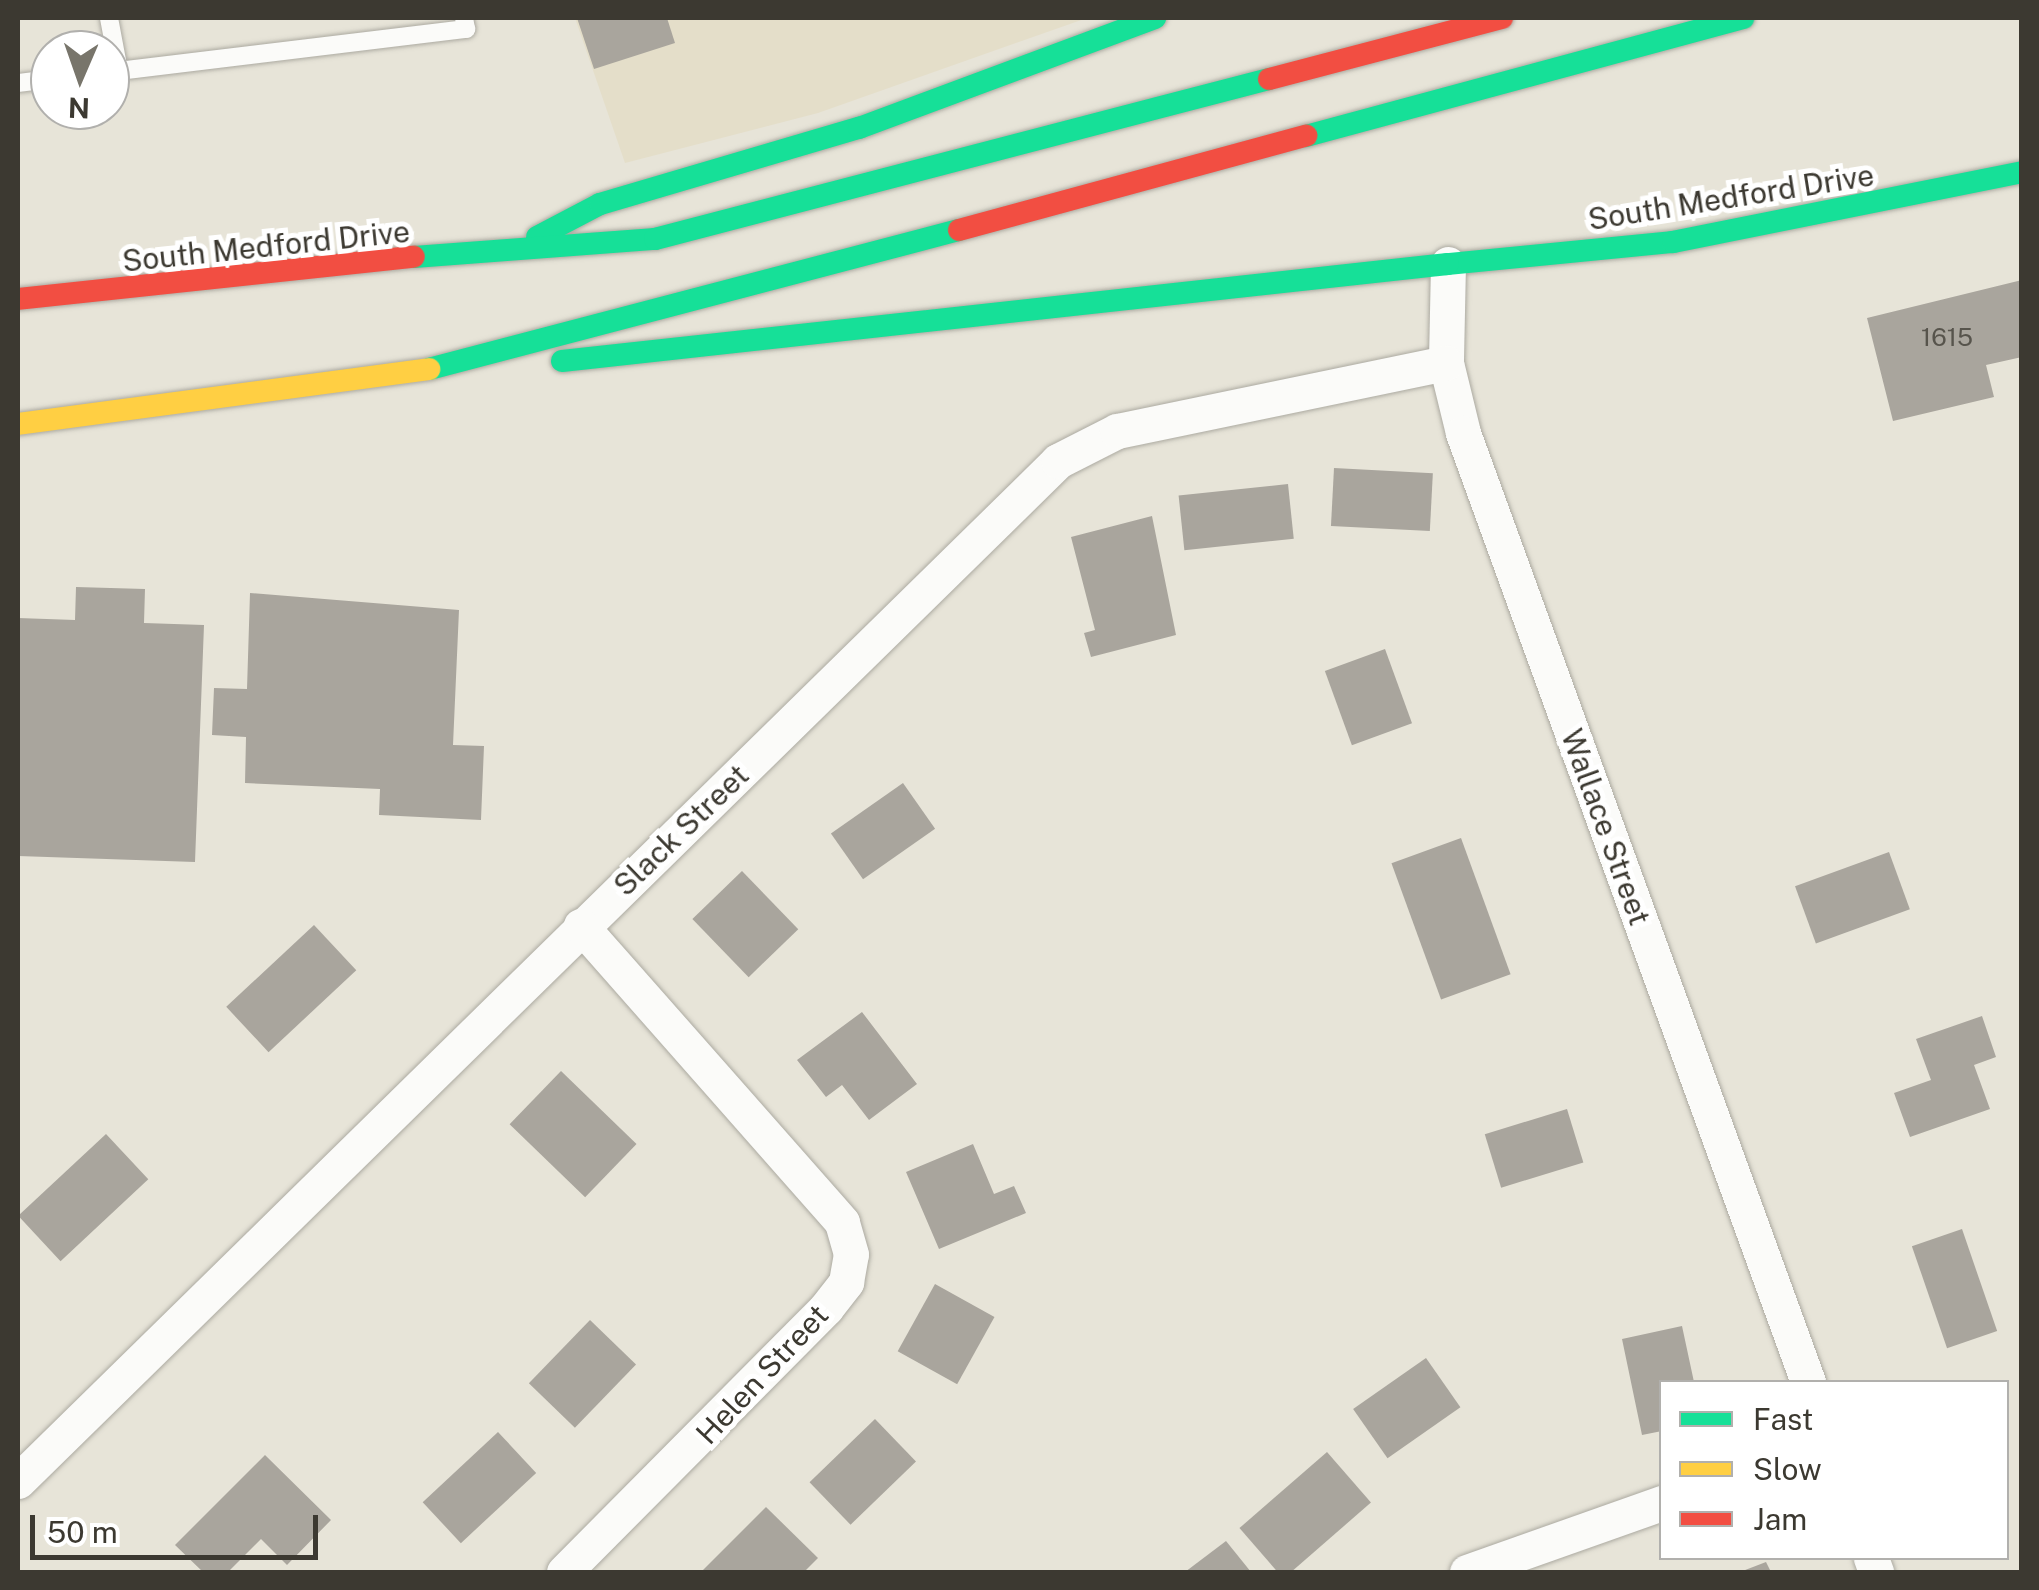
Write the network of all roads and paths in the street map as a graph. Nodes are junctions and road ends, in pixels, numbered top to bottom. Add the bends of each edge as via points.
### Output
1 (464, 18) edge
2 (1155, 18) edge
3 (1502, 18) edge
4 (1743, 18) edge
5 (130, 70) edge
6 (2022, 172) edge
7 (521, 245) junction
8 (1448, 264) junction
9 (18, 299) edge
10 (1446, 363) junction
11 (460, 365) junction
12 (18, 424) edge
13 (580, 926) junction
14 (1807, 1380) edge
15 (18, 1481) edge
16 (1659, 1504) edge
17 (564, 1572) edge
18 (1467, 1572) edge

1 - 5 lane via 466,29
2 - 7 main road via 859,128 600,204
3 - 7 main road, South Medford Drive via 655,239
4 - 11 main road
6 - 8 main road, South Medford Drive via 1673,242
7 - 9 main road, South Medford Drive
8 - 10 street, Wallace Street
8 - 11 main road, South Medford Drive via 1122,294 661,356
10 - 13 street, Slack Street via 1117,431 1058,461
10 - 14 street, Wallace Street via 1463,433
11 - 12 main road
13 - 15 street, Slack Street
13 - 17 street, Helen Street via 842,1222 850,1254 846,1282 826,1308
16 - 18 street

